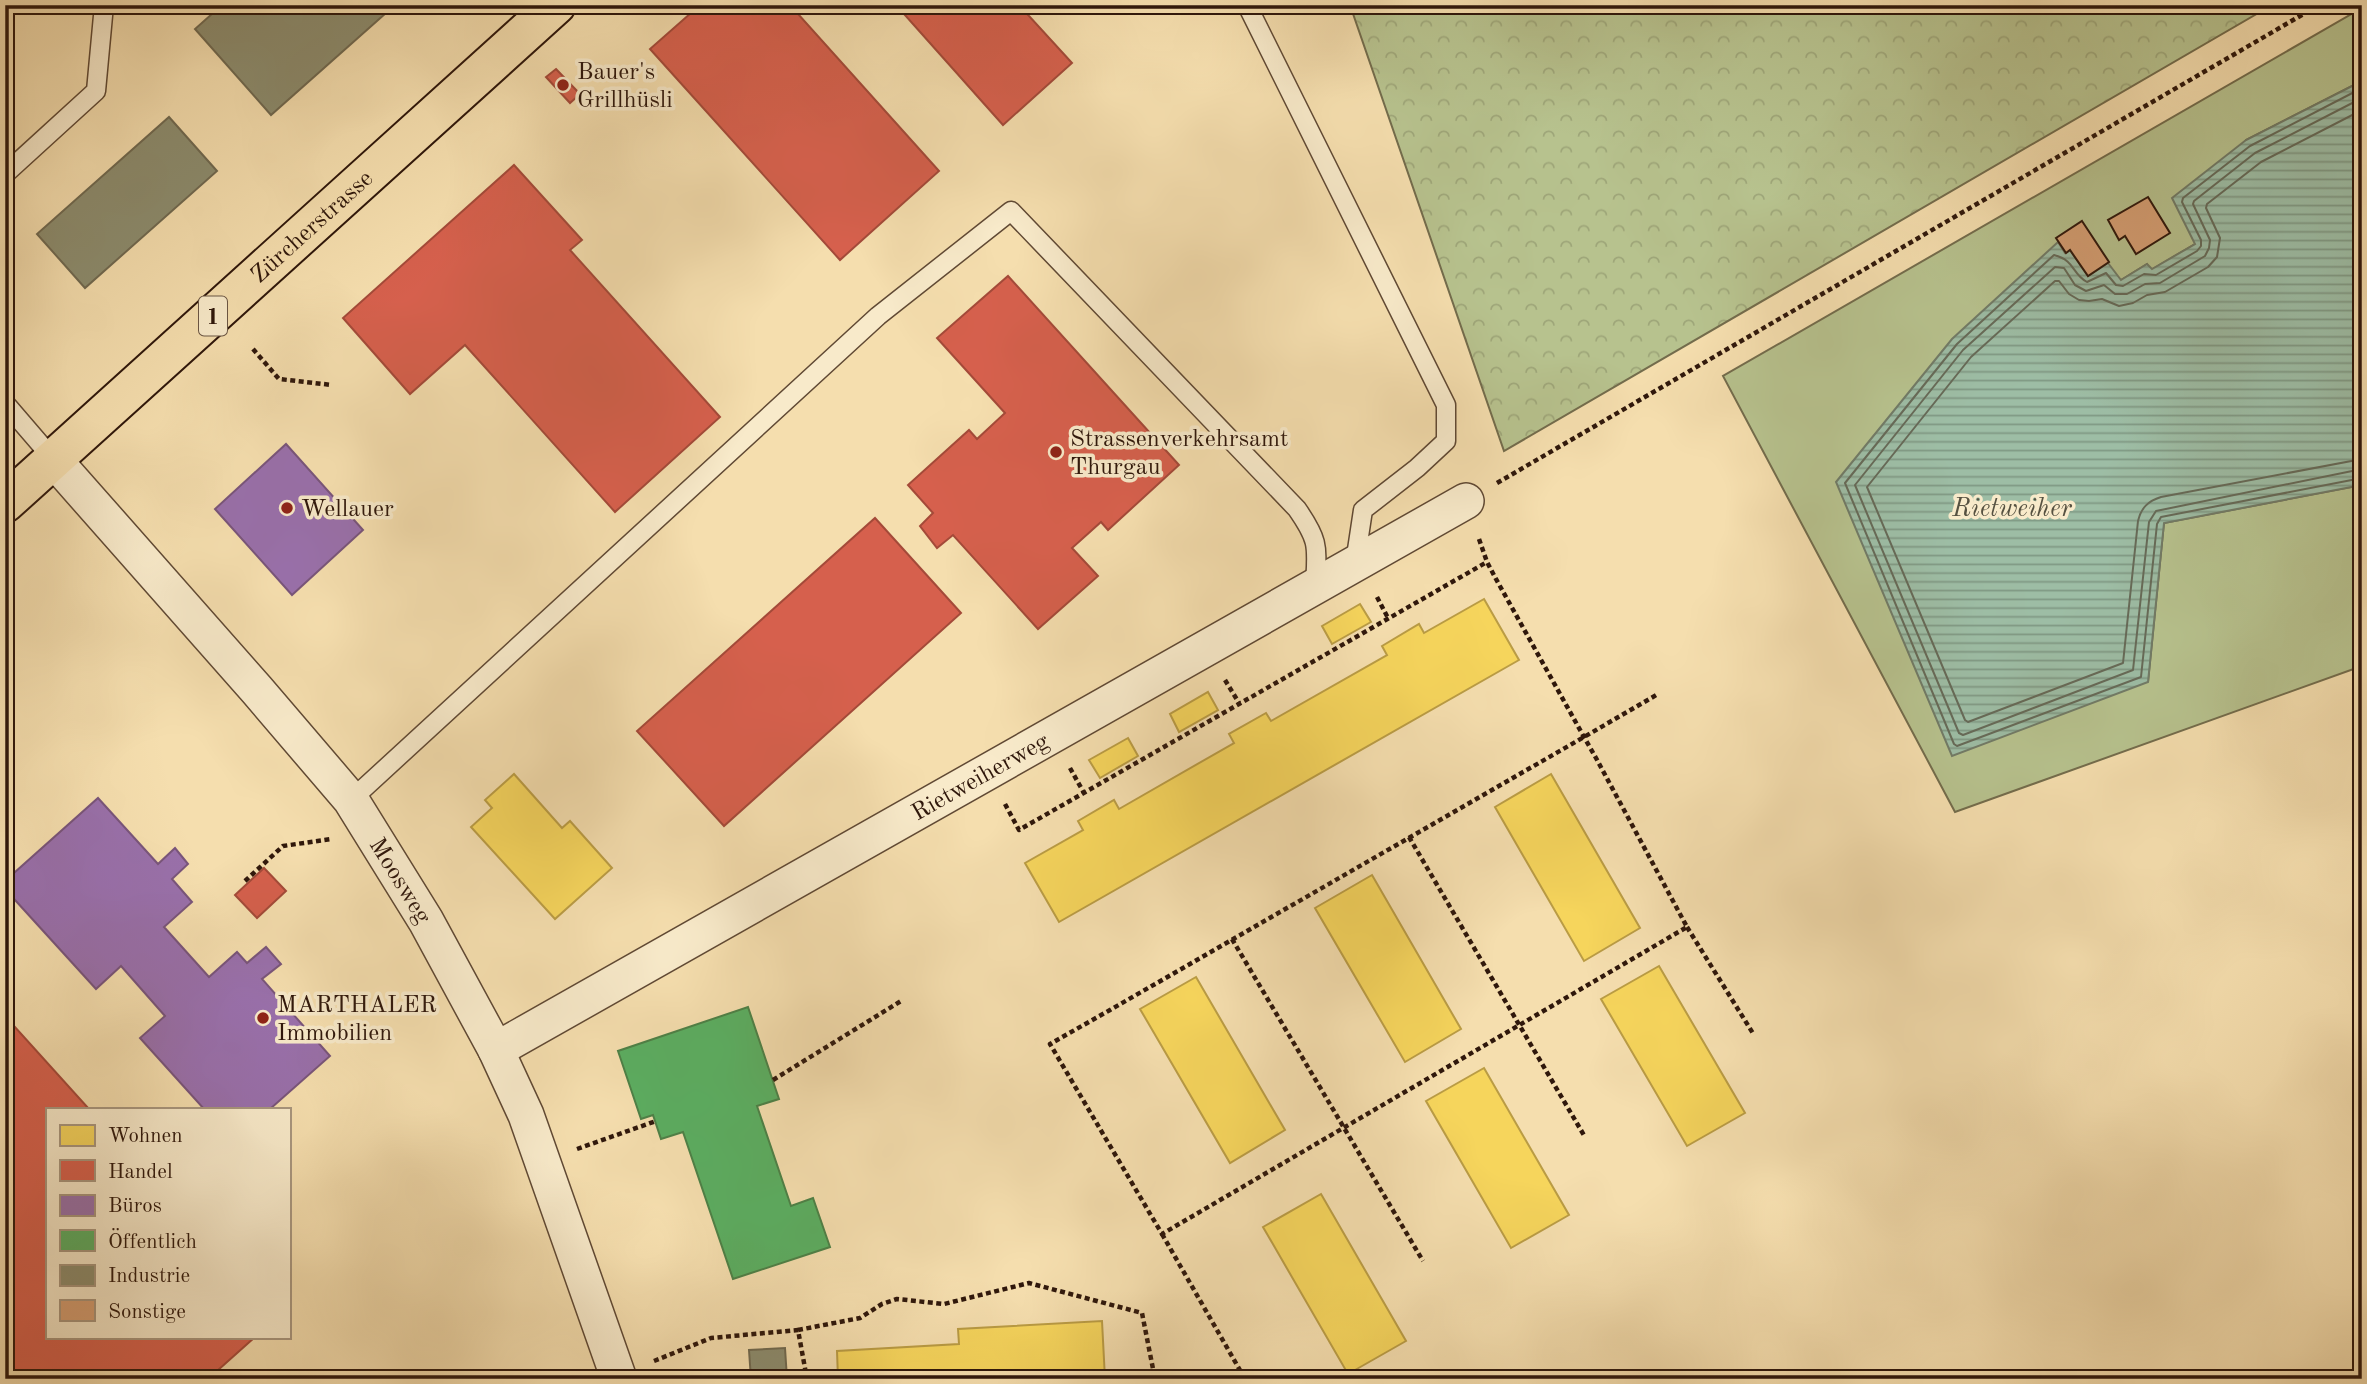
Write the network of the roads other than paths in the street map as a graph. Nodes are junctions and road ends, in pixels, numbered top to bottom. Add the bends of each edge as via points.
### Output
1 (104, 5) edge
2 (556, 5) edge
3 (1247, 5) edge
4 (5, 174) edge
5 (5, 403) edge
6 (54, 460) junction
7 (1466, 501) road end
8 (5, 503) edge
9 (1364, 576) junction
10 (1315, 586) junction
11 (351, 800) junction
12 (496, 1050) junction
13 (618, 1377) edge

1 - 4 lane via 96,91
2 - 6 main road, Zürcherstrasse / 1
3 - 9 lane via 1446,405 1446,441 1363,510
5 - 6 lane
6 - 8 main road, Zürcherstrasse / 1
6 - 11 street, Moosweg
7 - 9 street, Rietweiherweg
9 - 10 street, Rietweiherweg
10 - 11 lane via 1313,532 1297,509 1012,211 878,316
10 - 12 street, Rietweiherweg
11 - 12 street, Moosweg via 426,921
12 - 13 street, Moosweg via 526,1115

